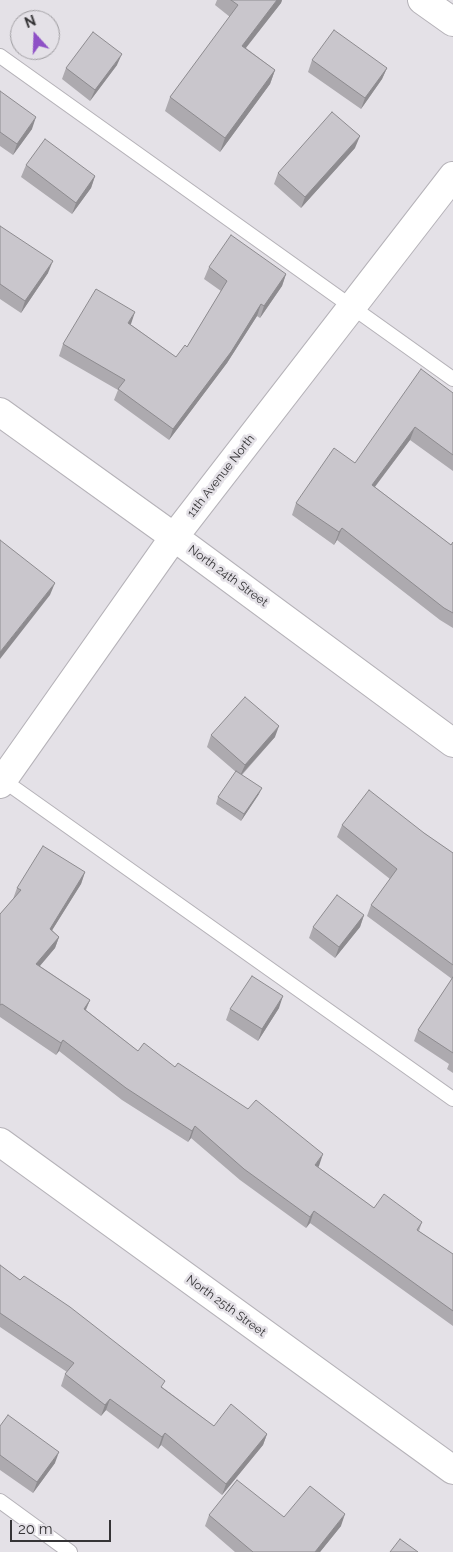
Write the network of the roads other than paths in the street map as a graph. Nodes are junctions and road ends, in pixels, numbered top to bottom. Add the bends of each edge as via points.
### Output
1 (422, 0) edge
2 (453, 22) edge
3 (0, 56) edge
4 (453, 176) edge
5 (352, 306) junction
6 (453, 379) edge
7 (0, 412) edge
8 (174, 537) junction
9 (453, 743) edge
10 (1, 781) edge
11 (453, 1099) edge
12 (0, 1142) edge
13 (453, 1470) edge
14 (0, 1502) edge
15 (70, 1552) edge

1 - 2 street
3 - 5 lane
4 - 5 street, 11th Avenue North
5 - 6 lane
5 - 8 street, 11th Avenue North
7 - 8 street, North 24th Street
8 - 9 street, North 24th Street
8 - 10 street, 11th Avenue North
10 - 11 lane
12 - 13 street, North 25th Street
14 - 15 lane

